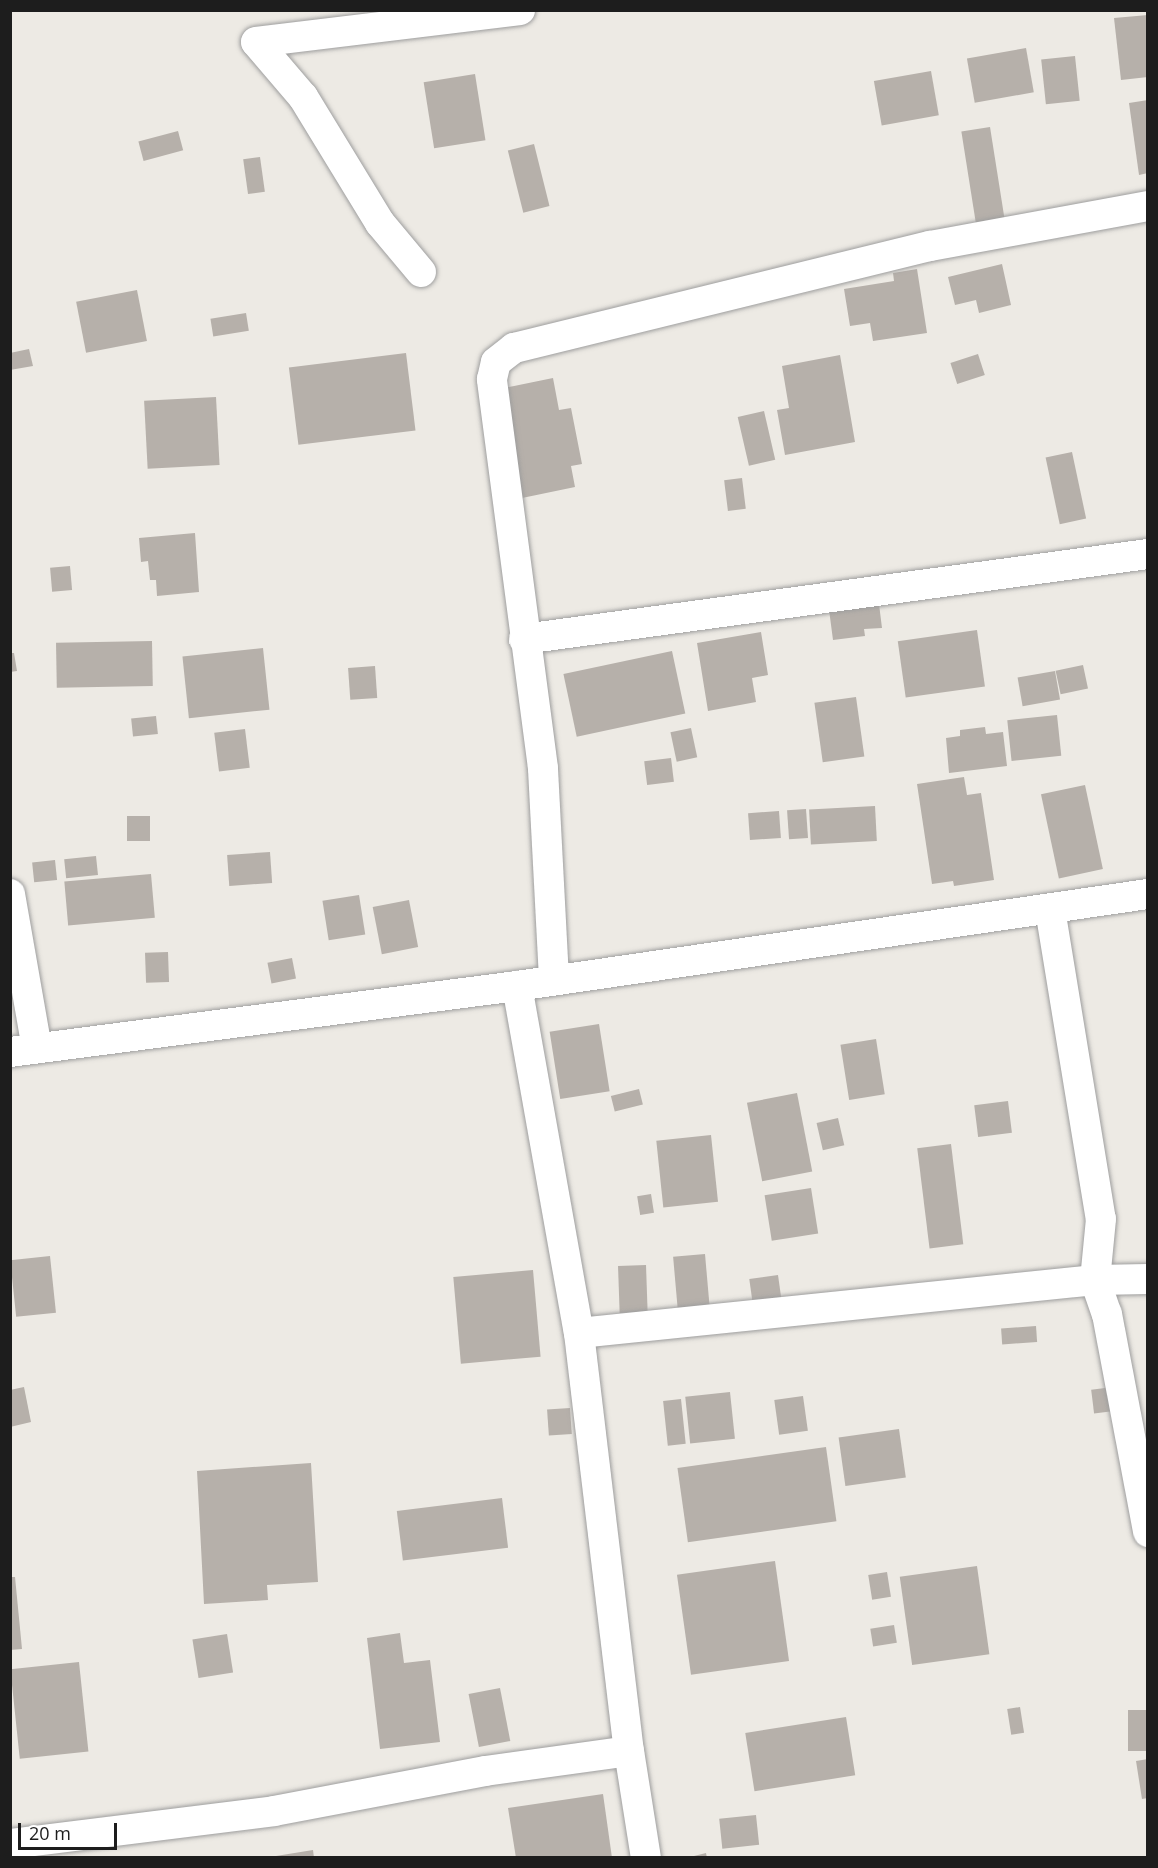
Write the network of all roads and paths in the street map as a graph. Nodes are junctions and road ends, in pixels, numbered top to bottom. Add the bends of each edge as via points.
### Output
1 (520, 10) edge
2 (1148, 206) edge
3 (421, 272) dead end
4 (1148, 554) edge
5 (524, 639) junction
6 (10, 894) edge
7 (1148, 894) edge
8 (1050, 909) junction
9 (554, 979) junction
10 (517, 986) junction
11 (24, 1050) edge
12 (1095, 1280) junction
13 (1148, 1280) edge
14 (579, 1333) junction
15 (1148, 1532) edge
16 (629, 1751) junction
17 (10, 1844) edge
18 (646, 1857) edge

1 - 3 street via 256,42 303,97 380,223
2 - 5 street via 930,246 507,350 496,363 492,379
4 - 5 street
5 - 9 street via 543,768
6 - 11 street
7 - 8 street
8 - 9 street
8 - 12 street via 1101,1219
9 - 10 street
10 - 11 street
10 - 14 street
12 - 13 street
12 - 14 street
12 - 15 street via 1107,1314
14 - 16 street
16 - 17 street via 485,1772 274,1811
16 - 18 street

